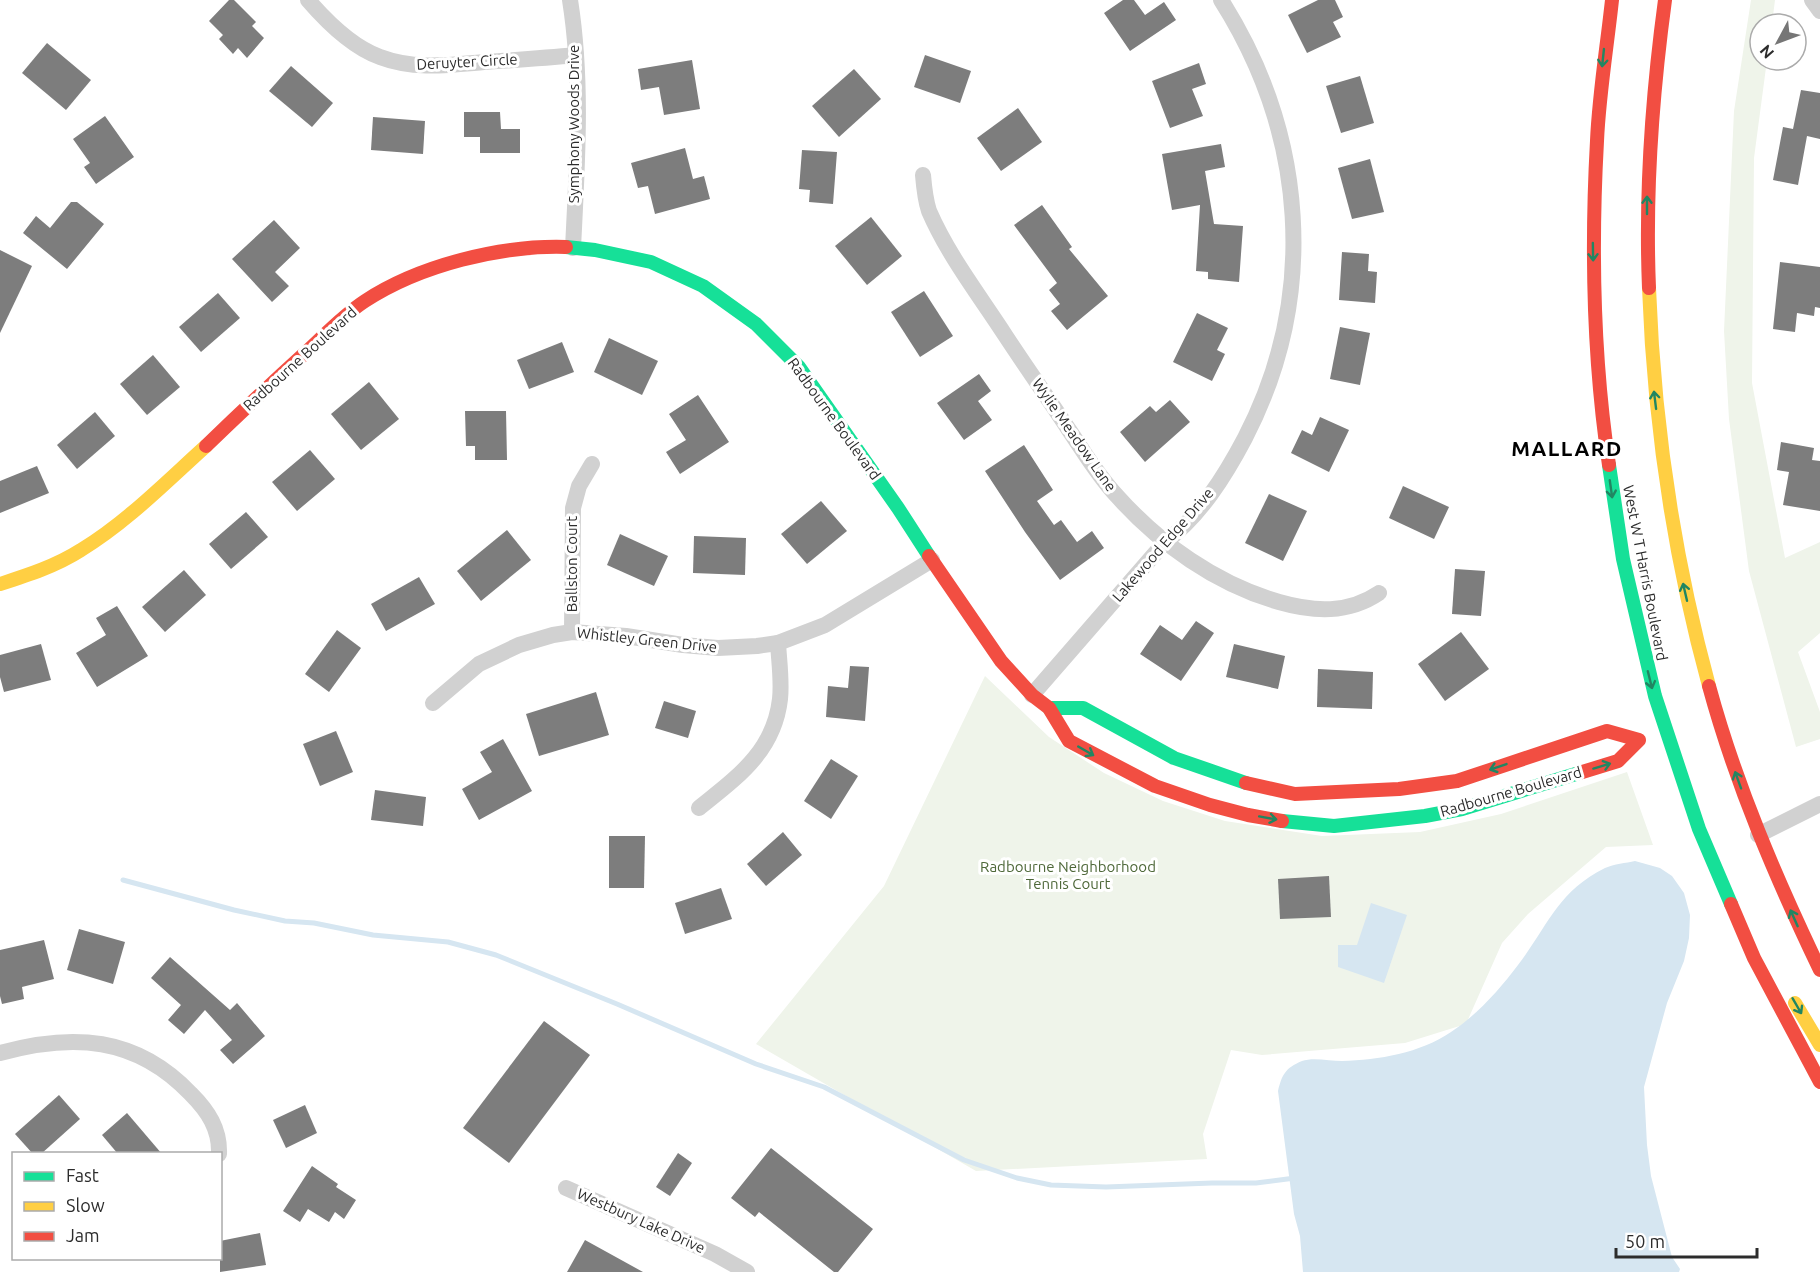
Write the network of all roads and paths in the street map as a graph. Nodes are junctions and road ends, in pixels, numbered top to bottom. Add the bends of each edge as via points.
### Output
1 (308, 0) edge
2 (570, 0) edge
3 (1221, 0) edge
4 (1612, 0) edge
5 (1665, 0) edge
6 (1812, 0) edge
7 (1820, 11) edge
8 (576, 55) junction
9 (923, 175) dead end
10 (573, 248) junction
11 (592, 464) dead end
12 (1165, 542) junction
13 (932, 560) junction
14 (0, 584) edge
15 (1379, 593) dead end
16 (572, 632) junction
17 (778, 643) junction
18 (1032, 695) junction
19 (433, 703) dead end
20 (1049, 708) junction
21 (1667, 734) junction
22 (1639, 740) junction
23 (1820, 804) edge
24 (699, 808) dead end
25 (1758, 835) junction
26 (1730, 905) junction
27 (1820, 970) edge
28 (1820, 1045) edge
29 (0, 1053) edge
30 (1820, 1083) edge
31 (219, 1152) edge
32 (566, 1188) dead end
33 (747, 1272) edge

1 - 8 street, Deruyter Circle via 364,50 405,64 431,66
2 - 8 street, Symphony Woods Drive
3 - 12 street, Lakewood Edge Drive via 1258,68 1275,113 1289,176 1294,263 1277,356 1255,419 1208,497
4 -> 21 street, West W T Harris Boulevard via 1595,167 1596,355 1614,510 1652,688
25 -> 5 street via 1713,703 1692,626 1675,545 1651,371 1648,169
6 - 7 street
8 - 10 street, Symphony Woods Drive via 578,148
9 - 12 street, Wylie Meadow Lane via 929,210 945,242 1015,350 1117,497
10 - 13 street, Radbourne Boulevard via 614,253 669,269 703,286 756,324 799,367
10 - 14 street, Radbourne Boulevard via 511,250 449,263 365,301 113,528 45,569
11 - 16 street, Ballston Court via 579,486 573,508
12 - 15 street, Wylie Meadow Lane via 1212,575 1260,597 1294,606 1340,609
12 - 18 street, Lakewood Edge Drive
13 - 17 street, Whistley Green Drive via 825,625
13 - 18 street, Radbourne Boulevard via 1001,661
16 - 17 street, Whistley Green Drive via 718,648
16 - 19 street, Whistley Green Drive via 553,634 502,652 479,664
17 - 24 street via 780,701 769,735 758,756 742,773
18 - 20 street, Radbourne Boulevard
22 -> 20 street, Radbourne Boulevard via 1607,731 1457,781 1399,789 1295,794 1234,780 1174,758 1083,708
20 -> 22 street, Radbourne Boulevard via 1069,741 1155,786 1248,815 1334,826 1462,809 1618,761
21 - 22 street, Radbourne Boulevard
21 - 26 street, West W T Harris Boulevard
23 - 25 street
27 -> 25 street
26 -> 28 street
26 - 30 street, West W T Harris Boulevard via 1779,1009
29 - 31 street via 63,1041 95,1043 140,1056 166,1071 202,1106 216,1128
32 - 33 street, Westbury Lake Drive

